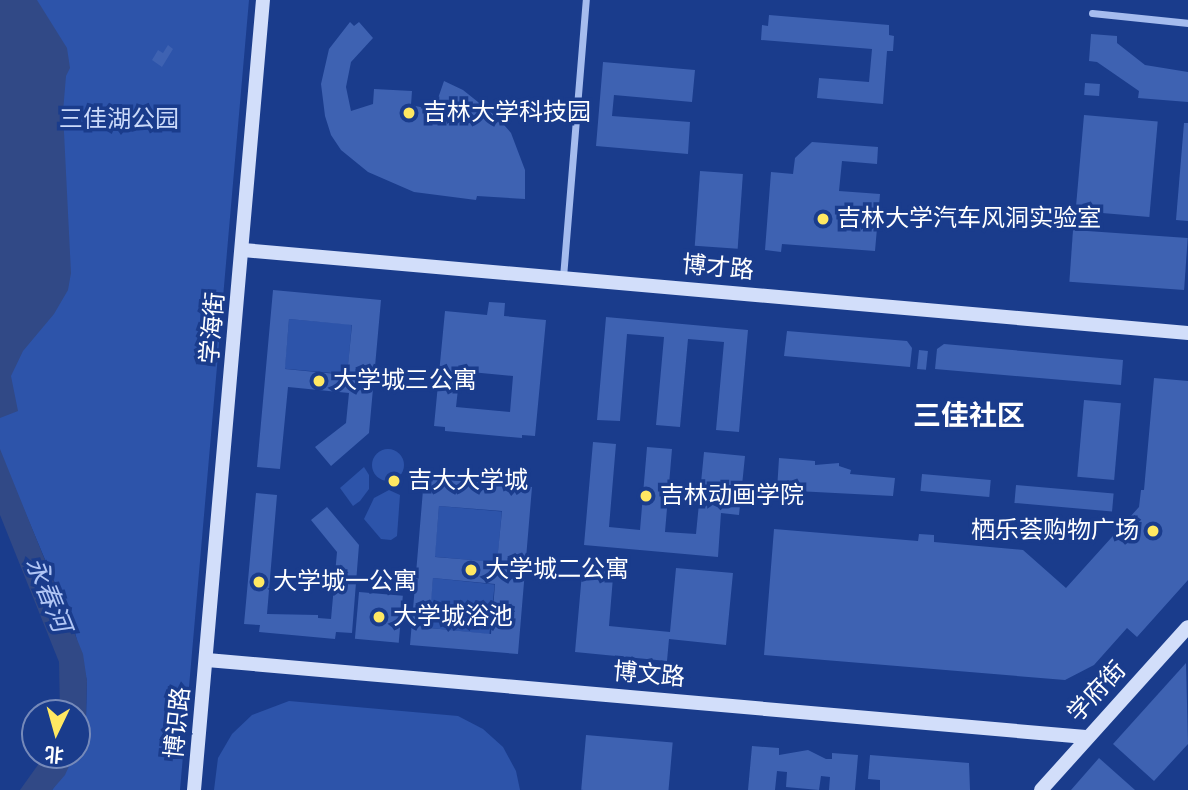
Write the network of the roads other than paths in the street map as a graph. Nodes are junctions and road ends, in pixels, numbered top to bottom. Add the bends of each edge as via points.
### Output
1 (263, 0) edge
2 (586, 0) edge
3 (1092, 13) dead end
4 (1188, 23) edge
5 (243, 250) junction
6 (563, 277) junction
7 (1188, 333) edge
8 (1188, 627) edge
9 (207, 660) junction
10 (1086, 737) junction
11 (194, 790) edge
12 (1041, 790) edge

1 - 5 street, 学海街
2 - 6 street
3 - 4 street
5 - 6 street, 博才路
5 - 9 street, 学海街
6 - 7 street, 博才路
8 - 10 street, 学府街
9 - 10 street, 博文路
9 - 11 street, 博识路
10 - 12 street, 学府街

